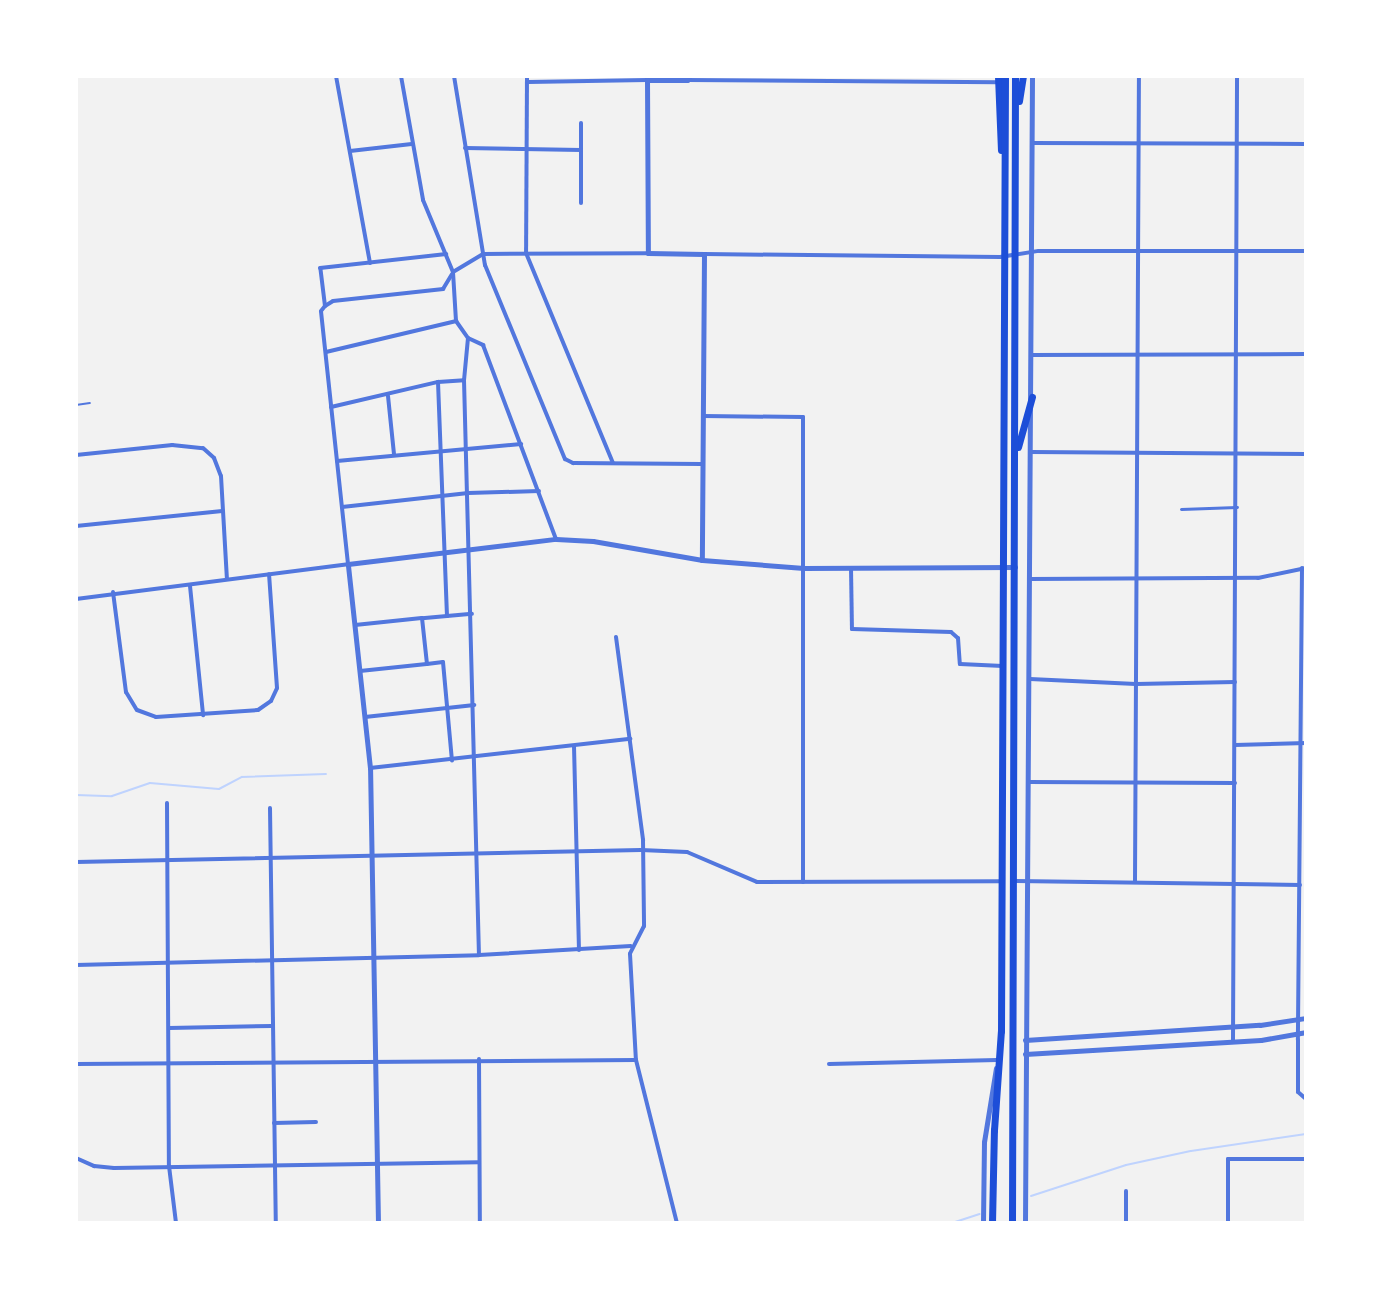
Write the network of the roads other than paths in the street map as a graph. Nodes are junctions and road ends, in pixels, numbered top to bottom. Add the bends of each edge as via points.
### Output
1 (336, 76) edge
2 (401, 76) edge
3 (454, 76) edge
4 (1005, 76) edge
5 (1015, 76) edge
6 (1023, 76) edge
7 (1032, 76) edge
8 (1139, 76) edge
9 (1237, 76) edge
10 (687, 78) edge
11 (527, 79) edge
12 (998, 79) edge
13 (647, 80) junction
14 (581, 123) dead end
15 (1016, 123) junction
16 (1032, 143) junction
17 (412, 144) junction
18 (1138, 144) junction
19 (1306, 144) edge
20 (1237, 146) junction
21 (465, 148) junction
22 (527, 150) junction
23 (581, 150) junction
24 (350, 151) junction
25 (1005, 184) junction
26 (581, 203) dead end
27 (1138, 250) junction
28 (1237, 251) junction
29 (1306, 251) edge
30 (526, 253) junction
31 (648, 253) junction
32 (1032, 253) junction
33 (446, 254) junction
34 (483, 254) junction
35 (704, 254) junction
36 (1016, 255) junction
37 (1005, 256) junction
38 (370, 263) junction
39 (453, 272) junction
40 (325, 306) junction
41 (456, 321) junction
42 (468, 338) junction
43 (325, 352) junction
44 (1137, 353) junction
45 (1306, 354) edge
46 (1032, 355) junction
47 (1238, 355) junction
48 (464, 380) junction
49 (438, 382) junction
50 (388, 396) junction
51 (1032, 397) junction
52 (90, 403) dead end
53 (76, 405) edge
54 (331, 407) junction
55 (703, 416) junction
56 (521, 444) junction
57 (439, 450) junction
58 (466, 450) junction
59 (1031, 452) junction
60 (1137, 452) junction
61 (1236, 454) junction
62 (1306, 454) edge
63 (76, 455) edge
64 (394, 455) junction
65 (1016, 457) junction
66 (337, 461) junction
67 (613, 463) junction
68 (702, 464) junction
69 (539, 491) junction
70 (468, 493) junction
71 (442, 496) junction
72 (342, 507) junction
73 (1237, 507) junction
74 (1181, 509) dead end
75 (222, 511) junction
76 (76, 526) edge
77 (556, 539) junction
78 (471, 550) junction
79 (446, 553) junction
80 (702, 560) junction
81 (348, 564) junction
82 (1003, 567) junction
83 (1015, 567) junction
84 (804, 568) junction
85 (851, 568) junction
86 (1304, 568) edge
87 (269, 574) junction
88 (1237, 576) junction
89 (1136, 578) junction
90 (227, 579) junction
91 (1030, 579) junction
92 (190, 585) junction
93 (113, 592) junction
94 (76, 599) edge
95 (472, 614) junction
96 (447, 616) junction
97 (422, 618) junction
98 (355, 625) junction
99 (616, 637) dead end
100 (427, 664) junction
101 (1003, 666) junction
102 (360, 671) junction
103 (1030, 679) junction
104 (1235, 682) junction
105 (1136, 684) junction
106 (474, 705) junction
107 (447, 708) junction
108 (203, 715) junction
109 (365, 717) junction
110 (631, 739) junction
111 (1303, 743) edge
112 (1235, 745) junction
113 (574, 746) junction
114 (475, 759) junction
115 (452, 761) junction
116 (370, 768) junction
117 (1029, 782) junction
118 (1135, 783) junction
119 (1235, 783) junction
120 (167, 803) dead end
121 (270, 808) dead end
122 (641, 850) junction
123 (575, 851) junction
124 (372, 854) junction
125 (477, 855) junction
126 (270, 856) junction
127 (168, 860) junction
128 (76, 862) edge
129 (1028, 880) junction
130 (1001, 881) junction
131 (1012, 881) junction
132 (1135, 881) junction
133 (803, 882) junction
134 (1234, 883) junction
135 (1300, 885) junction
136 (631, 946) junction
137 (579, 950) junction
138 (1306, 950) edge
139 (1299, 951) junction
140 (479, 955) junction
141 (374, 957) junction
142 (271, 959) junction
143 (169, 964) junction
144 (76, 965) edge
145 (1306, 1018) edge
146 (1298, 1020) junction
147 (272, 1026) junction
148 (1233, 1026) junction
149 (169, 1028) junction
150 (1001, 1031) junction
151 (1306, 1032) edge
152 (1298, 1034) junction
153 (1025, 1040) junction
154 (1233, 1041) junction
155 (1025, 1054) junction
156 (479, 1059) junction
157 (636, 1060) junction
158 (997, 1060) junction
159 (375, 1061) junction
160 (273, 1062) junction
161 (76, 1064) edge
162 (169, 1064) junction
163 (829, 1064) dead end
164 (1303, 1098) edge
165 (316, 1122) dead end
166 (274, 1123) junction
167 (76, 1158) edge
168 (1306, 1159) edge
169 (377, 1161) junction
170 (479, 1162) junction
171 (169, 1166) junction
172 (275, 1166) junction
173 (1126, 1191) dead end
174 (983, 1216) edge
175 (176, 1223) edge
176 (276, 1223) edge
177 (378, 1223) edge
178 (480, 1223) edge
179 (677, 1223) edge
180 (992, 1223) edge
181 (1012, 1223) edge
182 (1025, 1223) edge
183 (1126, 1223) edge
184 (1228, 1223) edge

1 - 24 street
2 - 17 street
3 - 21 street
4 - 25 highway
5 - 15 highway
6 - 15 highway
7 - 16 street
8 - 18 street
9 - 20 street
10 - 12 street
10 - 13 street
11 - 13 street
11 - 22 street
12 - 25 highway
13 - 31 street
14 - 23 street
15 - 36 highway
16 - 18 street
16 - 32 street
17 - 24 street
17 - 33 street via 423,200
18 - 20 street
18 - 27 street
19 - 20 street
20 - 28 street
21 - 22 street
21 - 34 street
22 - 23 street
22 - 30 street
23 - 26 street
24 - 38 street
25 - 37 highway
27 - 28 street
27 - 32 street
27 - 44 street
28 - 29 street
28 - 47 street
30 - 31 street
30 - 34 street
30 - 67 street
31 - 35 street
32 - 36 street
32 - 46 street
33 - 38 street
33 - 39 street
34 - 39 street
34 - 67 street via 565,459
35 - 37 street
35 - 55 street
36 - 37 street
36 - 65 highway
37 - 82 highway
38 - 40 street via 320,268
39 - 40 street via 443,289
39 - 41 street
40 - 43 street
41 - 42 street
41 - 43 street
42 - 48 street
42 - 56 street via 483,345
43 - 54 street
44 - 46 street
44 - 47 street
44 - 60 street
45 - 47 street
46 - 51 street
47 - 61 street
48 - 49 street
48 - 58 street
49 - 50 street
49 - 57 street
50 - 54 street
50 - 64 street
51 - 59 street
51 - 65 highway
52 - 53 lane
54 - 66 street
55 - 68 street
55 - 84 street via 803,417
56 - 58 street
56 - 69 street
57 - 58 street
57 - 64 street
57 - 71 street
58 - 70 street
59 - 60 street
59 - 91 street
60 - 61 street
60 - 89 street
61 - 62 street
61 - 73 street
63 - 75 street via 203,448 221,476
64 - 66 street
65 - 83 highway
66 - 72 street
67 - 68 street
68 - 80 street
69 - 70 street
69 - 77 street
70 - 71 street
70 - 78 street
71 - 72 street
71 - 79 street
72 - 81 street
73 - 74 street
73 - 88 street
75 - 76 street
75 - 90 street
77 - 78 street
77 - 80 street
78 - 79 street
78 - 95 street
79 - 81 street
79 - 96 street
80 - 84 street
81 - 87 street
81 - 98 street
82 - 83 street
82 - 85 street
82 - 101 highway
83 - 131 highway
84 - 85 street
84 - 133 street
85 - 101 street via 852,629 951,632 958,638 960,664
86 - 88 street via 1258,578
86 - 111 street
87 - 90 street
87 - 108 street via 277,688 271,701 258,710
88 - 89 street
88 - 104 street
89 - 91 street
89 - 105 street
90 - 92 street
91 - 103 street
92 - 93 street
92 - 108 street
93 - 94 street
93 - 108 street via 126,692 137,710 156,717
95 - 96 street
95 - 106 street
96 - 97 street
97 - 98 street
97 - 100 street
98 - 102 street
99 - 110 street
100 - 102 street
100 - 107 street via 443,662
101 - 130 highway
102 - 109 street
103 - 105 street
103 - 117 street
104 - 105 street
104 - 112 street
105 - 118 street
106 - 107 street
106 - 114 street
107 - 109 street
107 - 115 street
109 - 116 street
110 - 113 street
110 - 122 street
111 - 112 street
111 - 135 street
112 - 119 street
113 - 114 street
113 - 123 street
114 - 115 street
114 - 125 street
115 - 116 street
116 - 124 street
117 - 118 street
117 - 129 street
118 - 119 street
118 - 132 street
119 - 134 street
120 - 127 street
121 - 126 street
122 - 123 street
122 - 133 street via 687,852 757,882
122 - 136 street via 644,926
123 - 125 street
123 - 137 street
124 - 125 street
124 - 126 street
124 - 141 street
125 - 140 street
126 - 127 street
126 - 142 street
127 - 128 street
127 - 143 street
129 - 131 street
129 - 132 street
129 - 153 street
130 - 133 street
130 - 150 highway
131 - 181 highway
132 - 134 street
134 - 135 street
134 - 148 street
135 - 139 street
136 - 137 street
136 - 157 street
137 - 140 street
138 - 139 street
139 - 146 street
140 - 141 street
141 - 142 street
141 - 159 street
142 - 143 street
142 - 147 street
143 - 144 street
143 - 149 street
145 - 146 street
146 - 148 street
146 - 152 street
147 - 149 street
147 - 160 street
148 - 153 street
148 - 154 street
149 - 162 street
150 - 158 street
150 - 180 highway
151 - 152 street
152 - 154 street
152 - 164 street
153 - 155 street
154 - 155 street
155 - 182 street
156 - 157 street
156 - 159 street
156 - 170 street
157 - 179 street
158 - 163 street
158 - 174 street via 984,1142
159 - 160 street
159 - 169 street
160 - 162 street
160 - 166 street
161 - 162 street
162 - 171 street
165 - 166 street
166 - 172 street
167 - 171 street via 114,1168
168 - 184 street via 1228,1159
169 - 170 street
169 - 172 street
169 - 177 street
170 - 178 street
171 - 172 street
171 - 175 street
172 - 176 street
173 - 183 street

